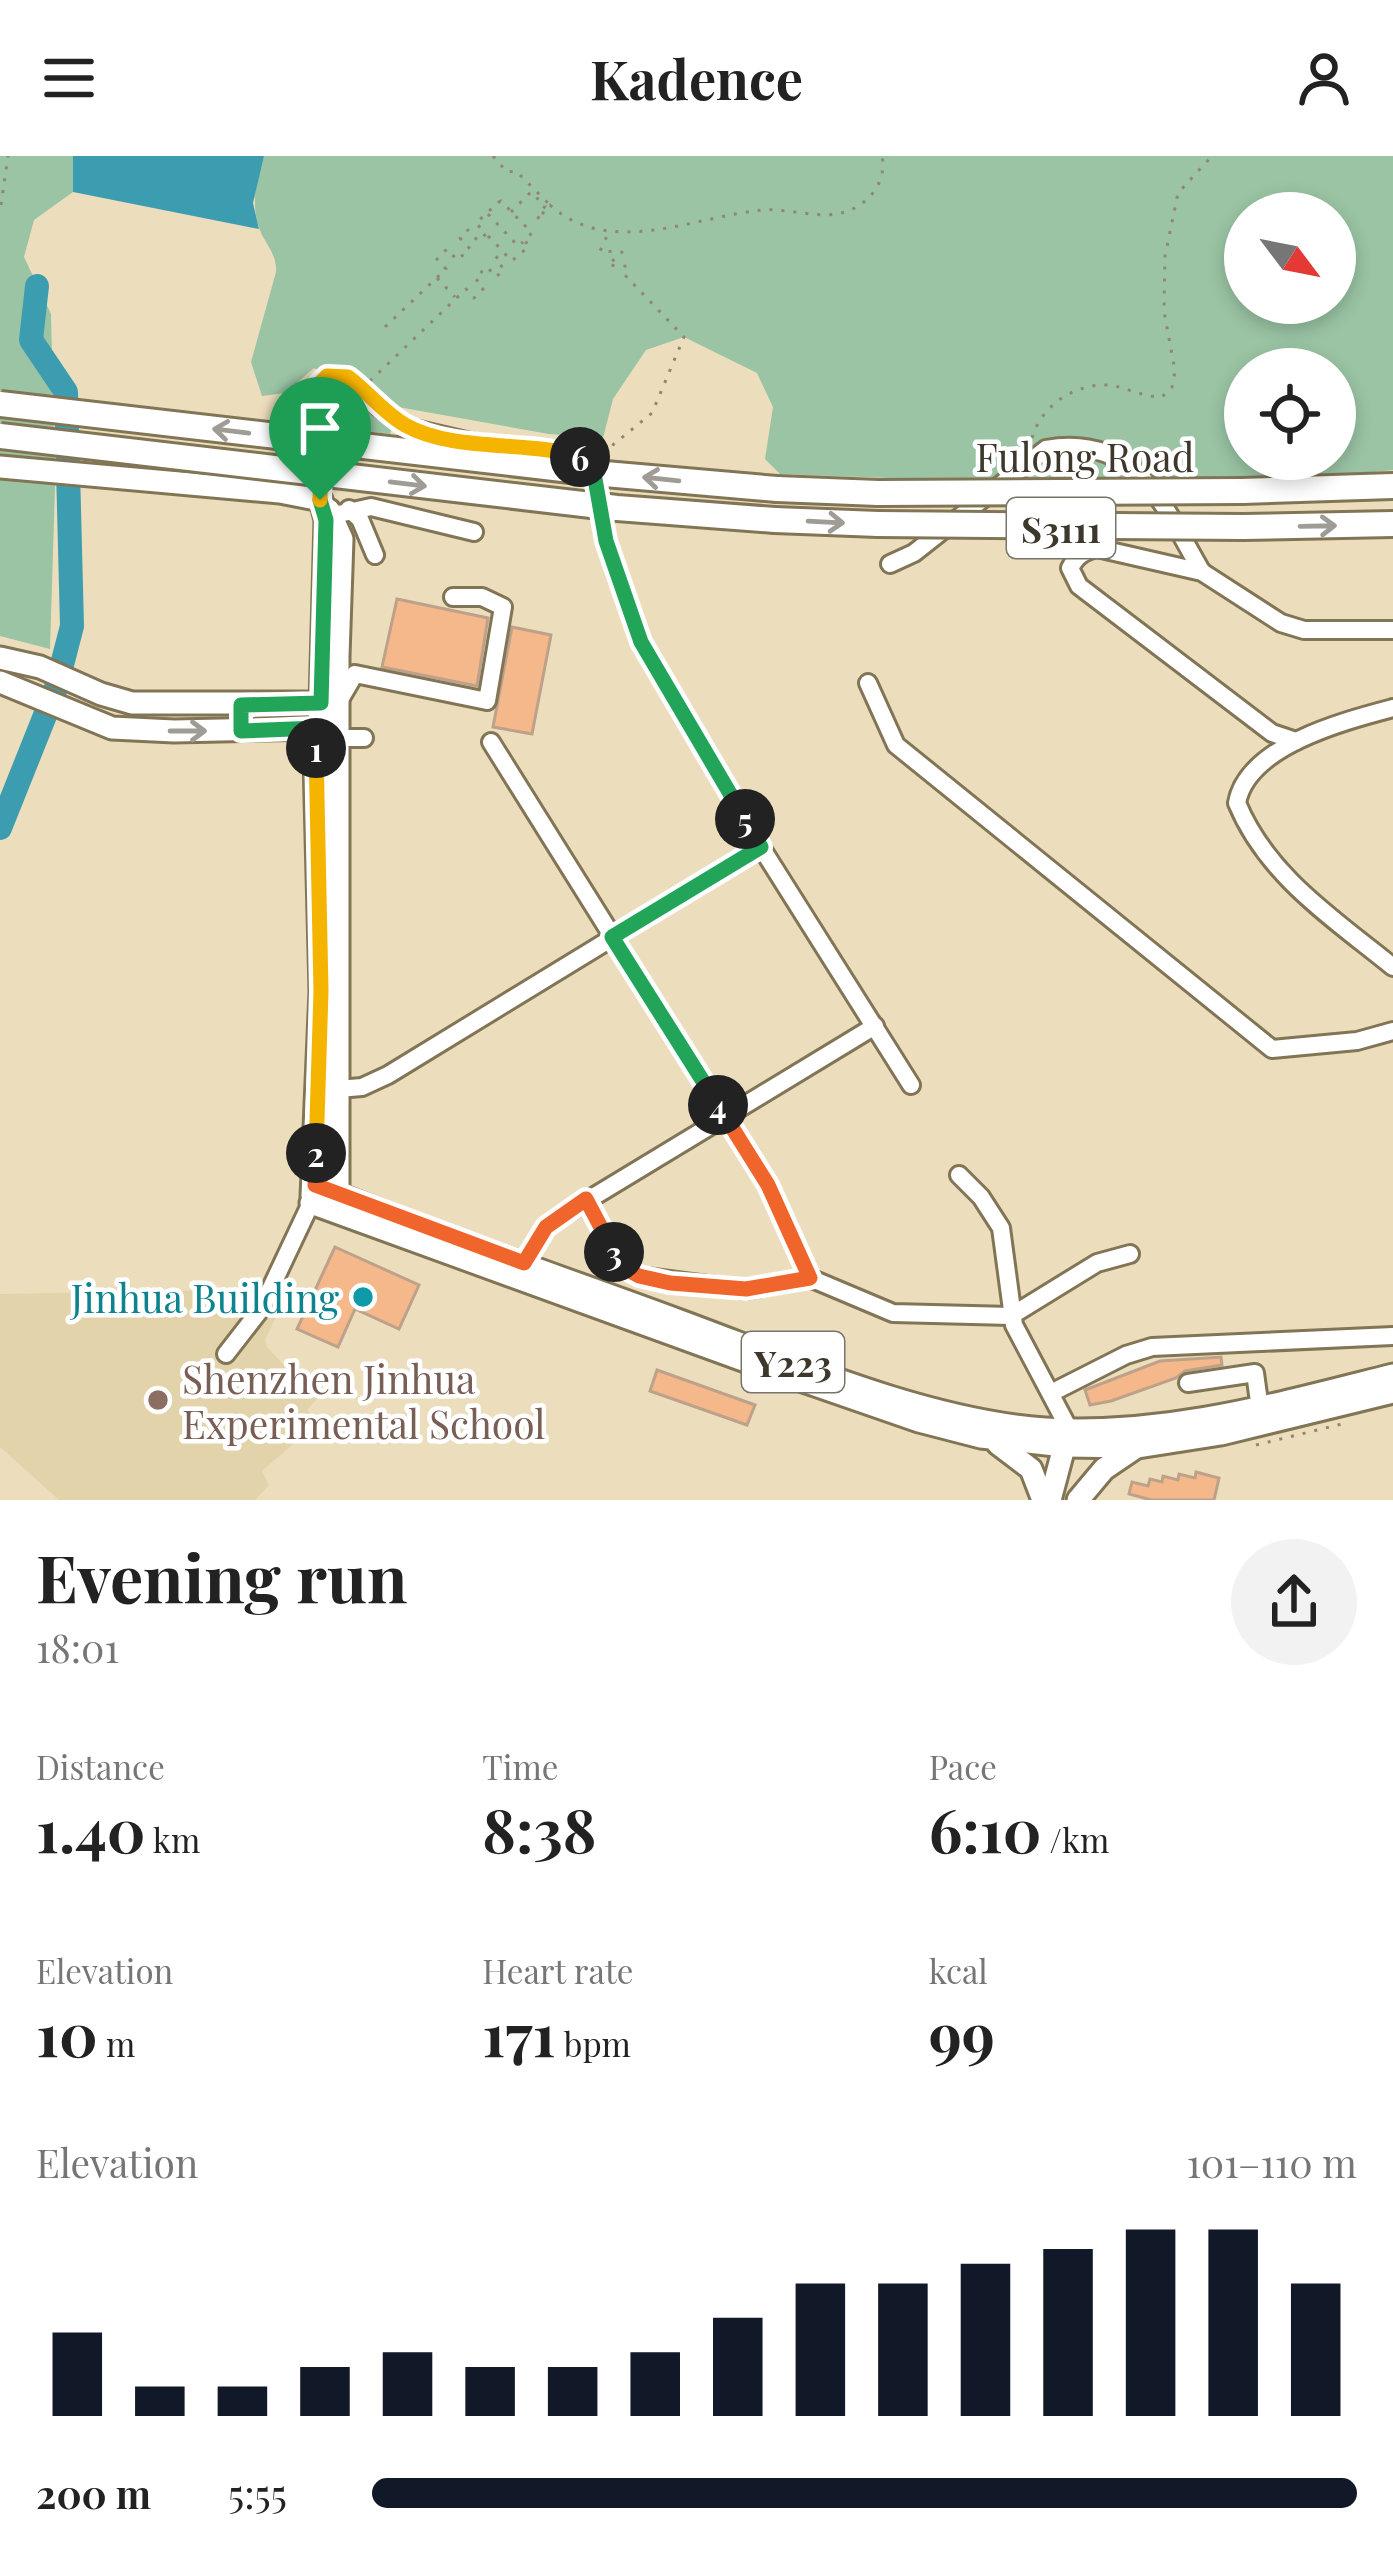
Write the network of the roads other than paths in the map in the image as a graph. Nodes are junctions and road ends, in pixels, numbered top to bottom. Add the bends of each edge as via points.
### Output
1 (0, 404) edge
2 (0, 436) edge
3 (0, 467) edge
4 (1393, 486) edge
5 (334, 508) junction
6 (1393, 524) edge
7 (474, 532) dead end
8 (375, 556) dead end
9 (890, 565) dead end
10 (1202, 572) junction
11 (453, 597) dead end
12 (1393, 630) edge
13 (0, 658) edge
14 (0, 682) edge
15 (868, 683) dead end
16 (330, 703) junction
17 (241, 705) junction
18 (1393, 708) edge
19 (241, 731) junction
20 (328, 733) junction
21 (364, 738) dead end
22 (1296, 741) junction
23 (491, 742) dead end
24 (761, 847) junction
25 (612, 937) junction
26 (1393, 967) edge
27 (875, 1026) junction
28 (1393, 1031) edge
29 (910, 1085) dead end
30 (338, 1089) junction
31 (724, 1115) junction
32 (958, 1175) dead end
33 (313, 1194) junction
34 (338, 1195) junction
35 (586, 1199) junction
36 (1130, 1255) dead end
37 (524, 1263) junction
38 (810, 1278) junction
39 (1012, 1316) junction
40 (1393, 1336) edge
41 (226, 1354) dead end
42 (1393, 1376) edge
43 (1188, 1382) dead end
44 (1393, 1392) edge
45 (1051, 1393) junction
46 (1260, 1408) junction
47 (981, 1437) junction
48 (1072, 1441) junction
49 (1138, 1447) junction
50 (1046, 1500) edge
51 (1076, 1500) edge

4 -> 1 highway, Fulong Road / S3111, bridge via 777,489
2 -> 6 highway, Fulong Road / S3111, bridge via 775,520
3 - 5 main road via 280,491
5 - 7 street via 381,508
5 - 8 street via 360,519
5 - 16 main road via 342,539
5 - 24 street via 320,464 327,408 320,383 327,376 348,377 410,428 592,462 606,541 641,642
9 - 10 street via 1024,463 1066,445 1115,457 1144,477
10 - 12 street via 1304,630
10 - 22 street via 1097,548 1070,568 1079,586 1272,733
11 - 16 street via 503,607 487,701 415,694 355,674
13 - 17 main road via 132,703
14 -> 19 main road via 93,723
15 - 28 street via 896,745 1272,1049
16 - 17 main road
16 - 20 main road
17 - 19 main road
18 - 22 street
19 - 20 main road
20 - 21 street
20 - 30 main road
20 - 33 main road
22 - 26 street via 1249,774 1237,803 1243,819 1292,885
23 - 25 street
24 - 25 street
24 - 27 street
25 - 30 street via 375,1082
25 - 31 street
27 - 29 street
27 - 31 street
30 - 34 main road
31 - 35 street
31 - 38 street via 768,1185
32 - 39 street via 1001,1228
33 - 34 main road
33 - 41 street via 261,1309
33 - 47 main road, Y223 via 776,1372
34 - 37 main road, Y223
35 - 37 street via 546,1227
35 - 38 street via 624,1268 639,1276 746,1289
36 - 39 street via 1097,1263
37 - 48 main road, Y223 via 931,1407
38 - 39 street via 893,1313
39 - 45 street
40 - 45 street via 1152,1347
42 - 46 main road
43 - 46 street via 1255,1373
44 - 49 main road
45 - 48 street
46 - 48 main road
47 - 48 main road, Y223
47 - 50 main road via 1018,1455
48 - 49 main road
48 - 50 main road
48 - 51 main road
49 - 51 main road

